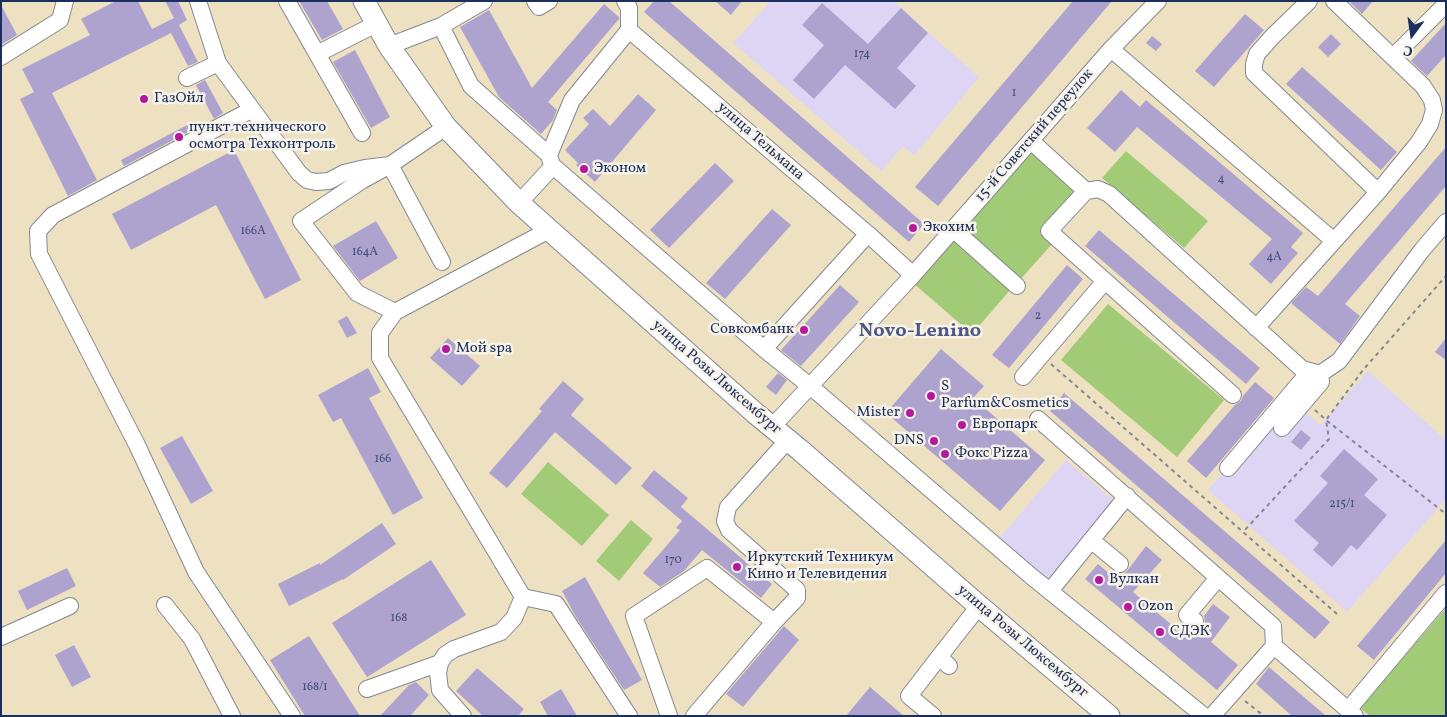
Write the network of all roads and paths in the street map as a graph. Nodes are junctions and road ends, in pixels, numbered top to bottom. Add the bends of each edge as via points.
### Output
1 (65, 1) edge
2 (198, 1) edge
3 (287, 1) edge
4 (364, 1) edge
5 (484, 1) edge
6 (535, 1) edge
7 (549, 1) edge
8 (1309, 1) edge
9 (1334, 1) edge
10 (1157, 2) edge
11 (631, 3) edge
12 (1446, 4) edge
13 (376, 24) junction
14 (441, 26) junction
15 (630, 30) junction
16 (389, 46) junction
17 (1111, 48) junction
18 (317, 54) junction
19 (1394, 56) junction
20 (1, 57) edge
21 (218, 63) junction
22 (187, 78) dead end
23 (251, 110) junction
24 (446, 127) junction
25 (362, 133) dead end
26 (1031, 140) junction
27 (551, 160) junction
28 (390, 165) junction
29 (1086, 191) junction
30 (1378, 192) junction
31 (519, 203) junction
32 (1446, 222) edge
33 (953, 229) junction
34 (549, 230) junction
35 (868, 234) junction
36 (1334, 241) junction
37 (442, 262) dead end
38 (913, 274) junction
39 (1446, 276) edge
40 (1106, 281) junction
41 (1018, 286) dead end
42 (395, 312) junction
43 (1256, 328) junction
44 (764, 349) junction
45 (1042, 355) junction
46 (1315, 373) junction
47 (1023, 377) dead end
48 (810, 386) junction
49 (1233, 395) dead end
50 (1306, 401) junction
51 (1038, 418) dead end
52 (1326, 420) junction
53 (1282, 428) dead end
54 (780, 434) junction
55 (1228, 468) dead end
56 (1127, 496) junction
57 (1446, 514) edge
58 (1243, 532) junction
59 (1091, 540) junction
60 (1120, 564) dead end
61 (1218, 578) junction
62 (1050, 591) junction
63 (1446, 593) edge
64 (523, 597) junction
65 (165, 605) dead end
66 (70, 606) dead end
67 (979, 606) junction
68 (1337, 614) dead end
69 (1195, 621) dead end
70 (774, 622) junction
71 (1, 637) edge
72 (1274, 646) junction
73 (440, 662) junction
74 (367, 689) dead end
75 (1234, 691) junction
76 (1097, 712) edge
77 (1352, 713) edge
78 (232, 716) edge
79 (292, 716) edge
80 (463, 716) edge
81 (629, 716) edge
82 (669, 716) edge
83 (694, 716) edge
84 (932, 716) edge
85 (1204, 716) edge
86 (1212, 716) edge
87 (1264, 716) edge

1 - 20 street via 60,20
2 - 21 street
3 - 18 street
4 - 13 main road, улица Розы Люксембург
5 - 14 street
6 - 7 street via 539,7
8 - 30 street via 1257,54 1254,73
9 - 19 street
10 - 17 street, 15-й Советский переулок
11 - 15 street
12 - 19 street
13 - 16 main road, улица Розы Люксембург
13 - 18 street
14 - 16 street
14 - 27 street via 471,86
15 - 27 street via 572,100
15 - 35 street, улица Тельмана
16 - 24 main road, улица Розы Люксембург
17 - 26 street, 15-й Советский переулок
17 - 36 street
18 - 25 street
19 - 30 street via 1423,86 1434,110 1419,142
21 - 22 street
21 - 23 street
23 - 28 street via 307,180 329,181 344,173
23 - 79 street via 53,215 38,231 39,254 137,445 196,572
24 - 28 street
24 - 31 main road, улица Розы Люксембург
26 - 29 street
26 - 33 street, 15-й Советский переулок
27 - 31 street
27 - 44 street
28 - 37 street
28 - 42 street via 301,221 357,292
29 - 40 street via 1049,230
29 - 43 street via 1098,189 1109,194
30 - 36 street
31 - 34 main road, улица Розы Люксембург
32 - 46 street via 1339,361
33 - 38 street, 15-й Советский переулок
33 - 41 street
34 - 42 street
34 - 54 main road, улица Розы Люксембург
35 - 38 street, улица Тельмана
35 - 44 street
36 - 43 street
38 - 48 street, 15-й Советский переулок
39 - 52 path via 1363,370
40 - 45 street
40 - 49 street
42 - 64 street via 380,333 380,358
43 - 46 street via 1302,369
44 - 48 street
45 - 47 street
45 - 58 path
46 - 50 street via 1321,382
46 - 55 street
48 - 54 street, 15-й Советский переулок
48 - 62 street
50 - 52 path
50 - 53 street
51 - 56 street
52 - 57 path
52 - 58 path via 1329,439
54 - 67 main road, улица Розы Люксембург
54 - 70 street, 15-й Советский переулок via 728,507 725,521 729,530 797,590 797,598
56 - 59 street
56 - 61 street
58 - 68 path
59 - 60 street
59 - 62 street
61 - 69 street via 1187,615
61 - 72 street via 1273,626
62 - 85 street
63 - 77 street
64 - 73 street via 514,618 501,632 454,649
64 - 81 street via 556,604
65 - 78 street via 192,639
66 - 71 street
67 - 76 main road, улица Розы Люксембург
67 - 84 street via 944,661 909,696
70 - 82 street via 707,568 634,616
70 - 83 street
72 - 75 street
72 - 77 street
73 - 74 street
73 - 80 street via 440,690
75 - 86 street
75 - 87 path

